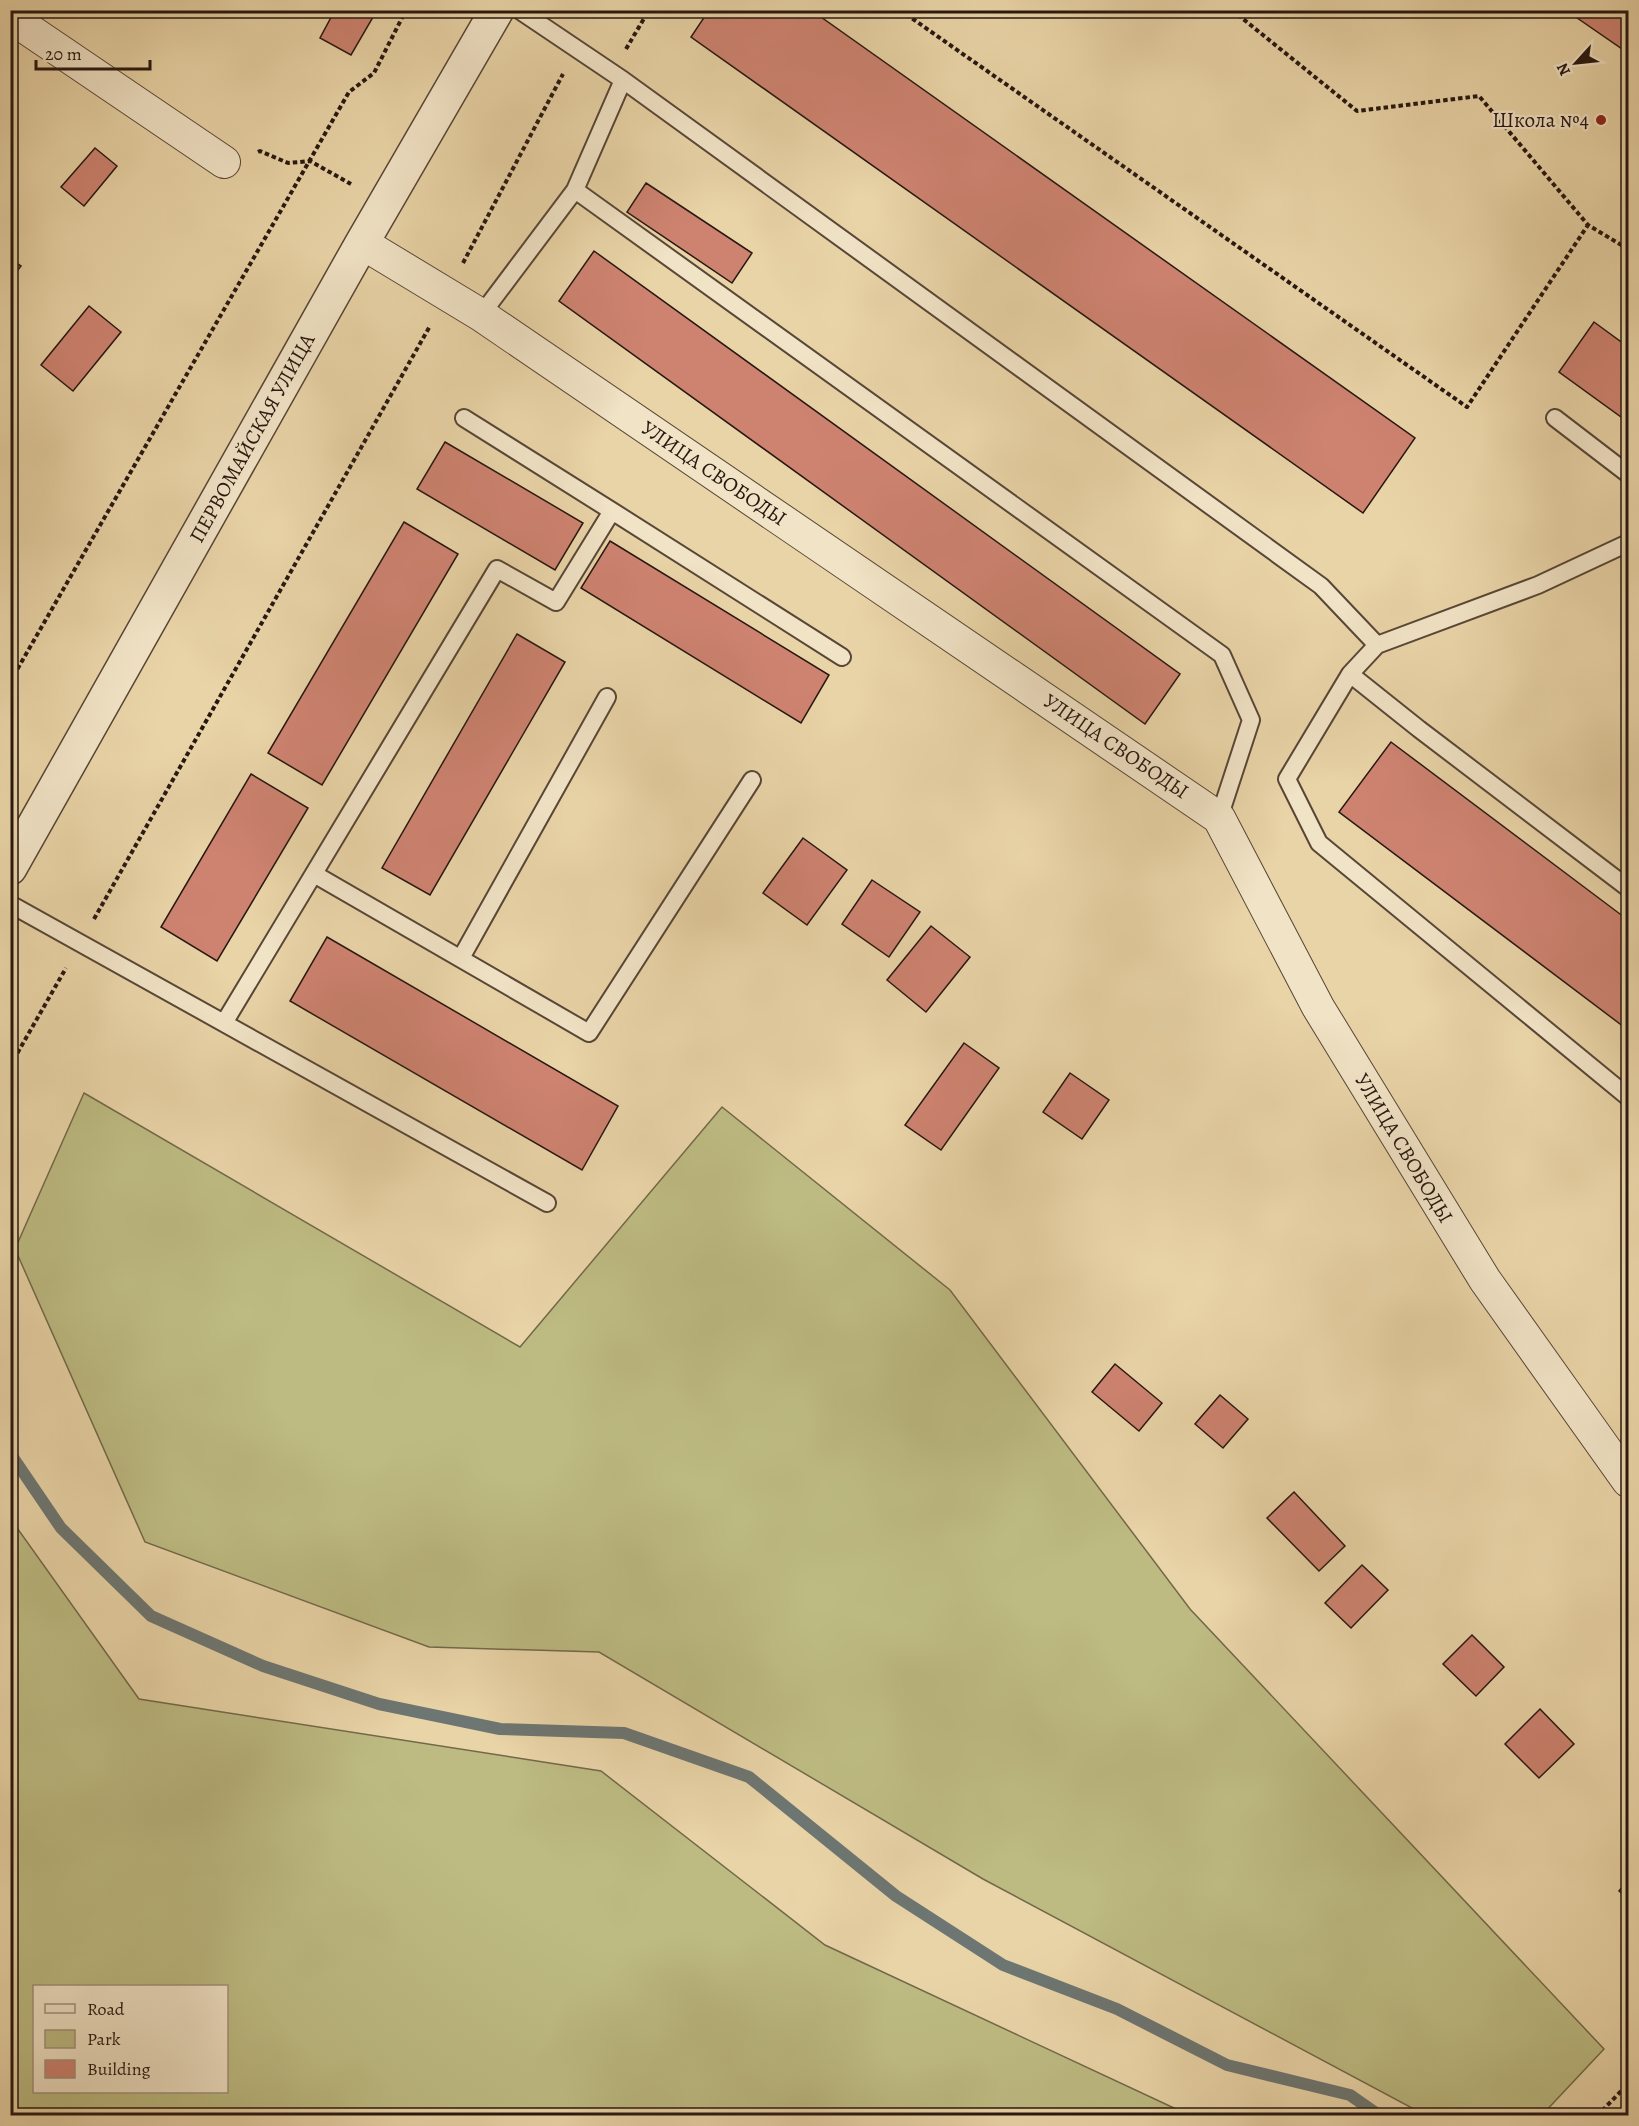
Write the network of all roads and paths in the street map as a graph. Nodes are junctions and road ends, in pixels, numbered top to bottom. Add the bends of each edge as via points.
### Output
1 (406, 10) edge
2 (496, 10) edge
3 (519, 10) edge
4 (649, 10) edge
5 (900, 10) edge
6 (1232, 10) edge
7 (10, 17) edge
8 (617, 77) junction
9 (310, 161) junction
10 (224, 162) joint
11 (351, 184) dead end
12 (575, 190) junction
13 (1588, 225) junction
14 (362, 243) junction
15 (1629, 249) edge
16 (447, 294) junction
17 (481, 315) junction
18 (464, 418) dead end
19 (1555, 418) dead end
20 (1629, 474) edge
21 (612, 511) junction
22 (1629, 543) edge
23 (1377, 645) junction
24 (842, 657) dead end
25 (1350, 674) junction
26 (10, 682) edge
27 (607, 697) dead end
28 (752, 780) dead end
29 (1219, 818) junction
30 (10, 868) edge
31 (314, 874) junction
32 (1629, 888) edge
33 (10, 904) edge
34 (80, 944) junction
35 (460, 958) junction
36 (224, 1023) junction
37 (10, 1066) edge
38 (1629, 1097) edge
39 (547, 1203) dead end
40 (1629, 1481) edge
41 (1629, 2084) edge
42 (1597, 2115) edge

1 - 9 path via 374,73 349,92
2 - 14 street, ПЕРВОМАЙСКАЯ УЛИЦА
3 - 8 lane
4 - 8 path
5 - 13 path via 1467,407
6 - 13 path via 1357,111 1479,96
7 - 10 street
8 - 12 lane
8 - 16 path via 567,66
8 - 23 lane via 1321,586
9 - 10 path via 288,163 260,151 242,160
9 - 11 path
9 - 26 path
12 - 17 lane
12 - 29 lane via 1222,655 1251,720
13 - 15 path
14 - 16 street, УЛИЦА СВОБОДЫ
14 - 30 street, ПЕРВОМАЙСКАЯ УЛИЦА
16 - 17 street, УЛИЦА СВОБОДЫ
16 - 34 path
17 - 29 street, УЛИЦА СВОБОДЫ
18 - 21 lane
19 - 20 lane
21 - 24 lane
21 - 31 lane via 556,602 497,569
22 - 23 lane via 1538,585
23 - 25 lane
25 - 32 lane
25 - 38 lane via 1287,779 1319,843
27 - 35 lane
28 - 35 lane via 589,1033
29 - 40 street, УЛИЦА СВОБОДЫ via 1318,1007 1479,1270
31 - 35 lane
31 - 36 lane
33 - 34 lane
34 - 36 lane
34 - 37 path
36 - 39 lane
41 - 42 path

